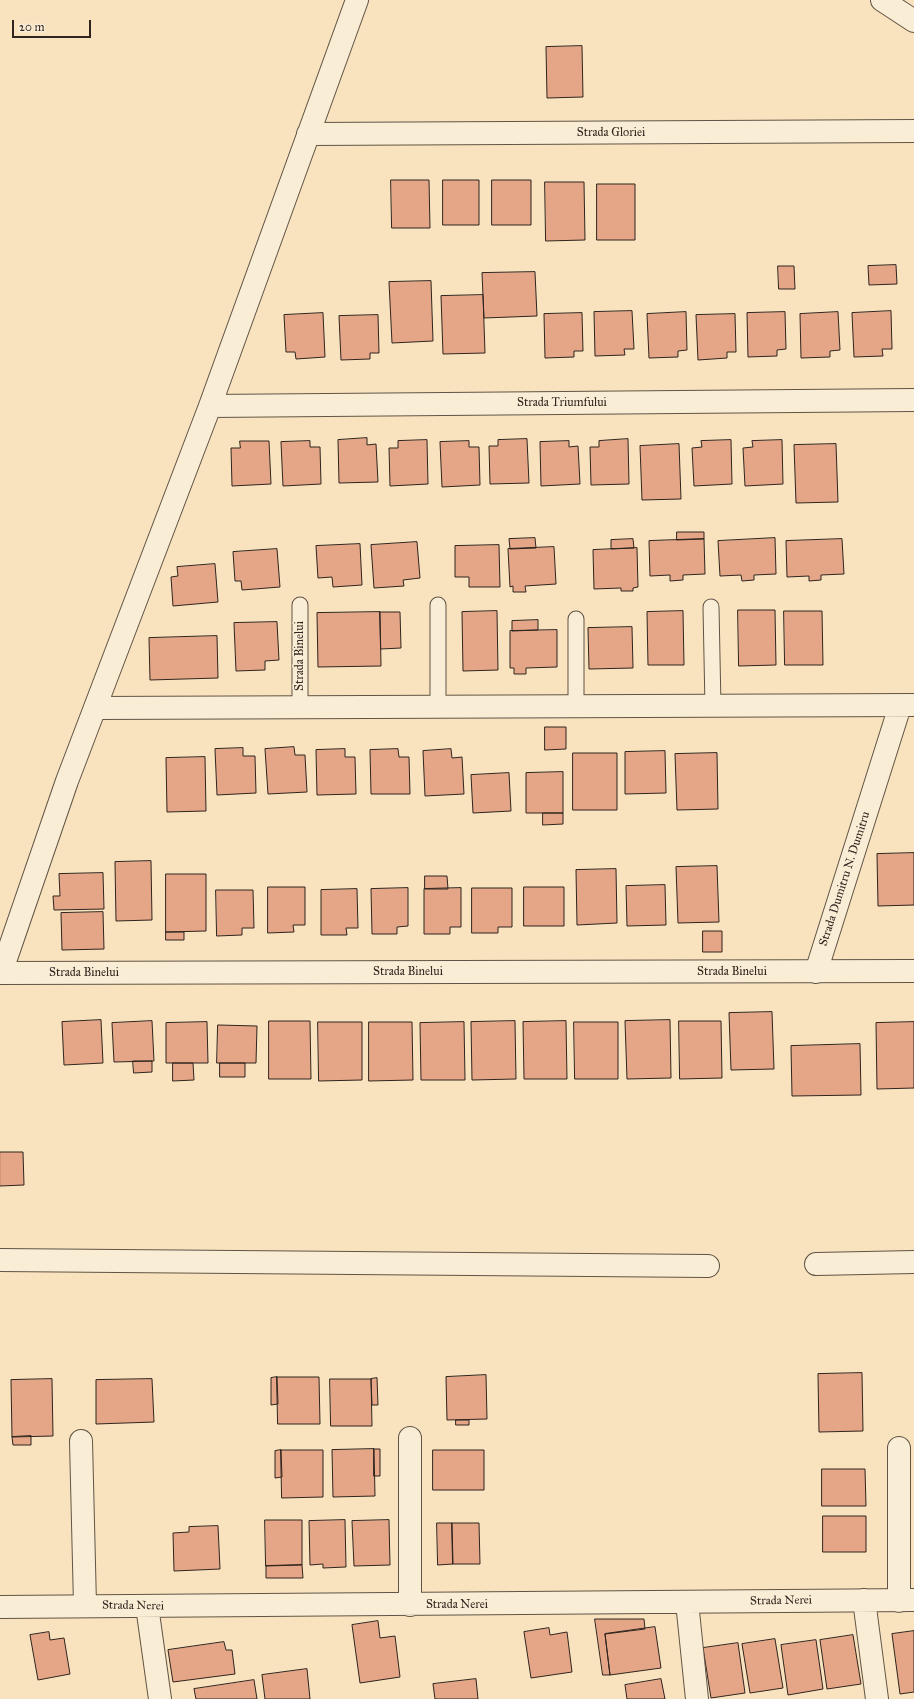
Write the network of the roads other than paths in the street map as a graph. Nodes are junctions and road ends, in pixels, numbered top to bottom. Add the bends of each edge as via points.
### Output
1 (358, 0) edge
2 (882, 0) edge
3 (914, 21) edge
4 (914, 131) edge
5 (308, 134) junction
6 (914, 400) edge
7 (210, 406) junction
8 (300, 605) dead end
9 (438, 605) dead end
10 (711, 607) dead end
11 (576, 619) dead end
12 (907, 706) edge
13 (300, 707) junction
14 (713, 707) junction
15 (95, 708) junction
16 (438, 708) junction
17 (576, 708) junction
18 (816, 972) junction
19 (914, 972) edge
20 (0, 1260) edge
21 (914, 1262) edge
22 (816, 1264) dead end
23 (708, 1266) dead end
24 (410, 1438) dead end
25 (81, 1441) dead end
26 (899, 1448) dead end
27 (864, 1600) junction
28 (907, 1600) edge
29 (687, 1602) junction
30 (410, 1605) junction
31 (85, 1606) junction
32 (148, 1606) junction
33 (0, 1607) edge
34 (160, 1699) edge
35 (697, 1699) edge
36 (877, 1699) edge

1 - 5 street
2 - 3 street
4 - 5 street, Strada Gloriei
5 - 7 street
6 - 7 street, Strada Triumfului
7 - 15 street
8 - 13 lane, Strada Binelui
9 - 16 lane
10 - 14 lane
11 - 17 lane
12 - 14 street, Strada Binelui
12 - 18 street, Strada Dumitru N. Dumitru
13 - 15 street, Strada Binelui
13 - 16 street, Strada Binelui
14 - 17 street, Strada Binelui
15 - 18 street, Strada Binelui via 1,973
16 - 17 street, Strada Binelui
18 - 19 street
20 - 23 street
21 - 22 street
24 - 30 street
25 - 31 street
26 - 28 street
27 - 28 street, Strada Nerei
27 - 29 street, Strada Nerei
27 - 36 street
29 - 30 street, Strada Nerei
29 - 35 street
30 - 32 street, Strada Nerei
31 - 32 street, Strada Nerei
31 - 33 street, Strada Nerei
32 - 34 street

